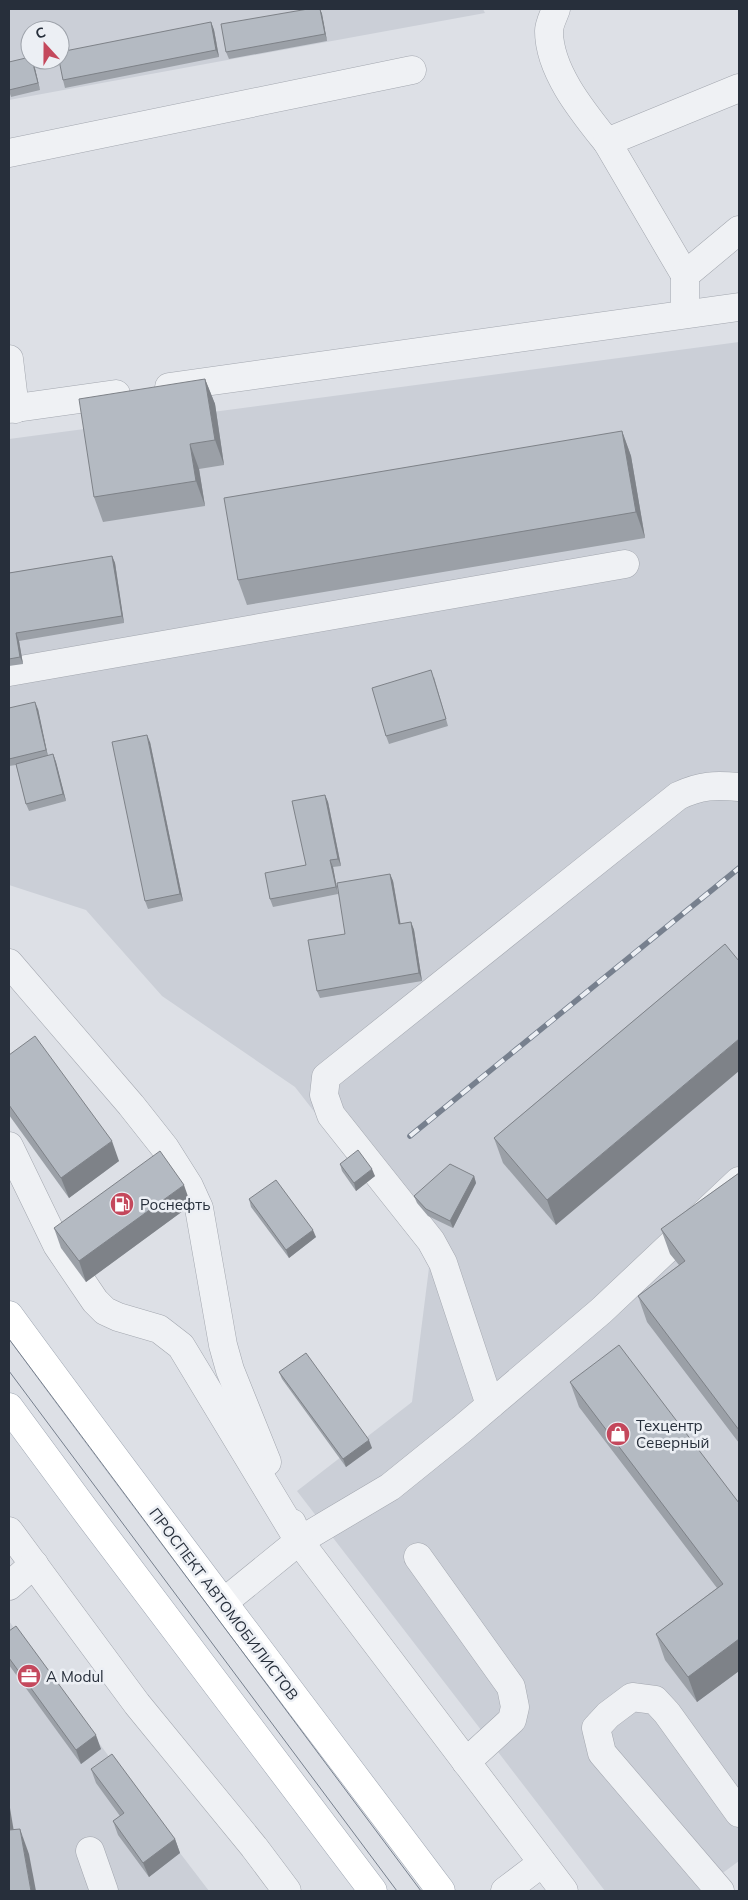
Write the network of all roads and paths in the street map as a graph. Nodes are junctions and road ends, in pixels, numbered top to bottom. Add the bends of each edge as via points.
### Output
1 (556, 9) edge
2 (412, 70) dead end
3 (739, 88) edge
4 (607, 142) junction
5 (9, 153) edge
6 (739, 230) edge
7 (685, 275) junction
8 (739, 307) edge
9 (685, 314) junction
10 (9, 359) edge
11 (12, 409) edge
12 (625, 564) dead end
13 (9, 672) edge
14 (739, 786) edge
15 (9, 962) edge
16 (9, 1146) edge
17 (739, 1181) edge
18 (9, 1315) edge
19 (490, 1405) junction
20 (9, 1407) edge
21 (9, 1531) edge
22 (299, 1540) junction
23 (418, 1557) dead end
24 (34, 1564) junction
25 (9, 1586) edge
26 (224, 1602) junction
27 (466, 1762) junction
28 (739, 1813) edge
29 (90, 1851) dead end
30 (542, 1863) junction
31 (104, 1891) edge
32 (287, 1891) edge
33 (373, 1891) edge
34 (442, 1891) edge
35 (505, 1891) edge
36 (564, 1891) edge
37 (720, 1891) edge

1 - 4 street via 549,30 554,57 582,111
2 - 5 street
3 - 4 street
4 - 7 street
6 - 7 street
7 - 9 street
8 - 9 street
9 - 11 street
10 - 11 street
12 - 13 street
14 - 19 street via 709,785 678,796 326,1077 324,1095 331,1115 431,1240 443,1263
15 - 22 street via 131,1105 189,1186 199,1208 230,1370
16 - 22 street via 57,1245 95,1301 118,1317 160,1329 181,1346
17 - 19 street via 601,1311
18 - 26 main road, ПРОСПЕКТ АВТОМОБИЛИСТОВ
19 - 22 street via 390,1487
20 - 33 main road
21 - 24 street
22 - 26 street
22 - 27 street
23 - 27 street via 511,1687 515,1707 512,1720
24 - 25 street
24 - 32 street via 137,1704
26 - 34 main road, ПРОСПЕКТ АВТОМОБИЛИСТОВ
27 - 30 street
28 - 37 street via 655,1700 632,1697 596,1728 602,1753
29 - 31 street
30 - 35 street
30 - 36 street

